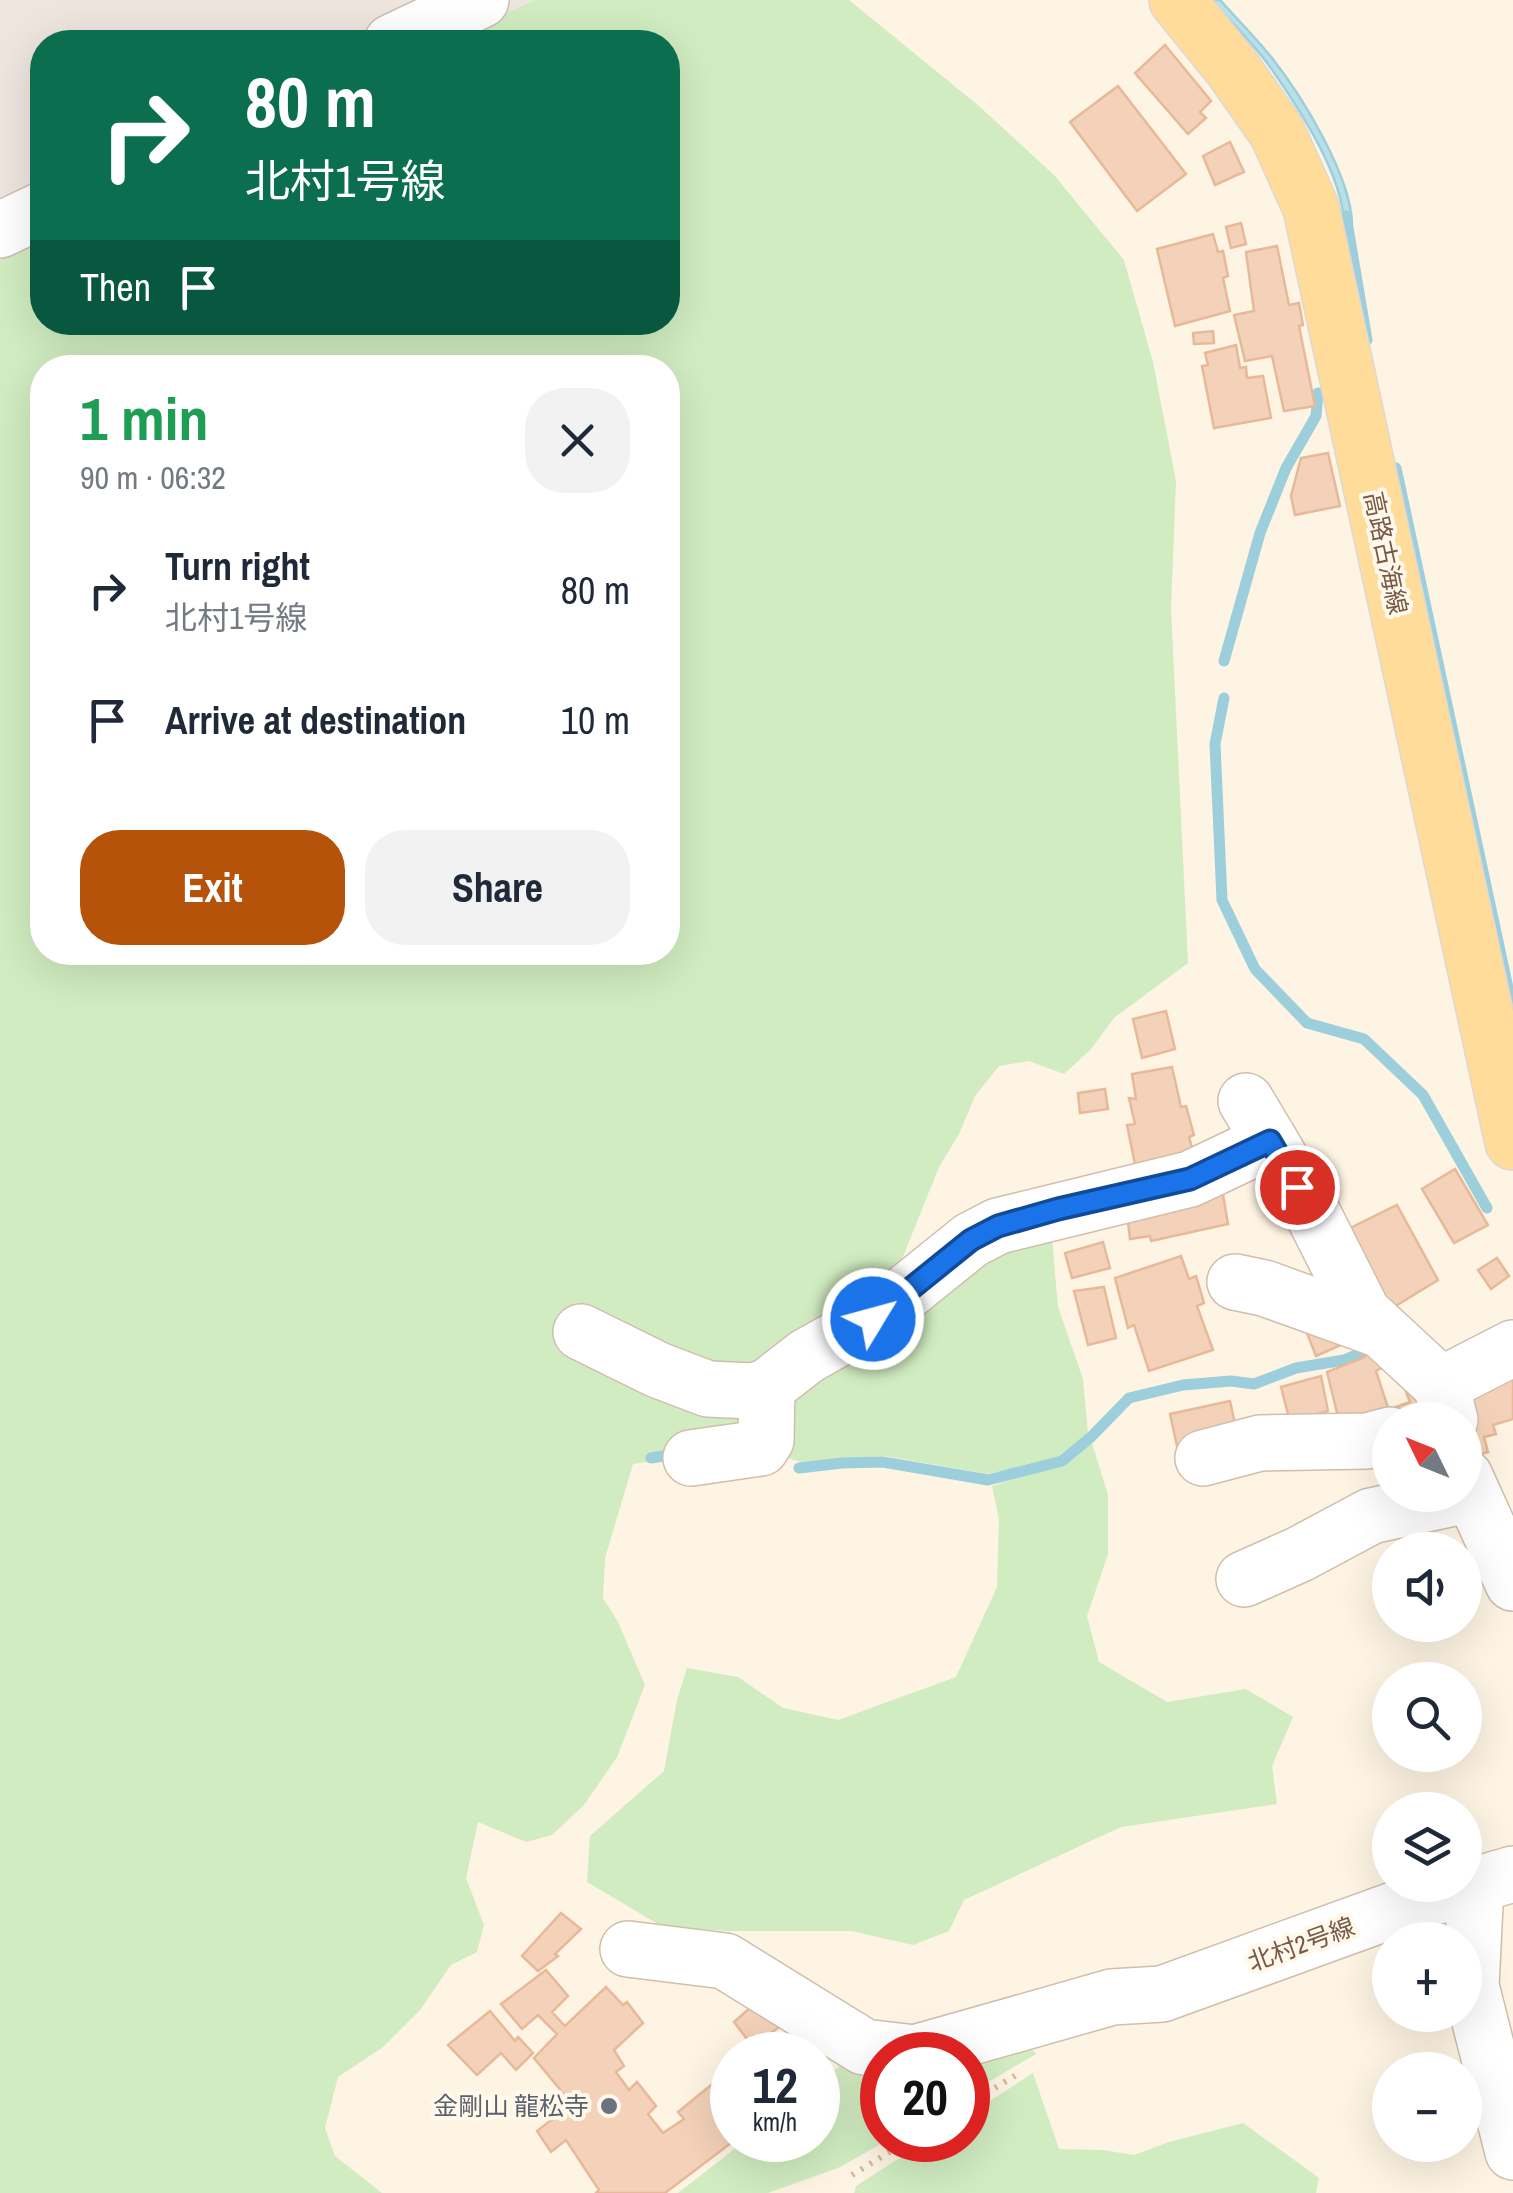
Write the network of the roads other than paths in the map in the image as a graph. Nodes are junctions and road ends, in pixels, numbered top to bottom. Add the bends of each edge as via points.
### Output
1 (481, 0) edge
2 (1177, 0) edge
3 (417, 30) edge
4 (30, 216) edge
5 (0, 230) edge
6 (1513, 1142) edge
7 (1235, 1282) dead end
8 (1381, 1330) junction
9 (581, 1332) dead end
10 (1513, 1348) edge
11 (766, 1388) junction
12 (1438, 1402) edge
13 (1455, 1402) edge
14 (1372, 1440) edge
15 (691, 1458) dead end
16 (1203, 1458) dead end
17 (1482, 1509) edge
18 (1384, 1512) edge
19 (1507, 1554) edge
20 (1244, 1579) dead end
21 (1495, 1880) edge
22 (628, 1949) dead end
23 (1513, 2152) edge

1 - 3 street
2 - 6 main road, 高路古海線 via 1278,132 1310,208
4 - 5 street
7 - 8 street
8 - 11 street via 1363,1313 1258,1121 1190,1179 1058,1209 971,1240 873,1319
8 - 12 street
9 - 11 street via 708,1390
10 - 13 street
11 - 15 street via 761,1448
14 - 16 street via 1260,1443
17 - 19 street
18 - 20 street
21 - 22 street, 北村2号線 via 1162,1994 1112,1997 915,2053 864,2047 725,1961
21 - 23 street via 1471,1986

